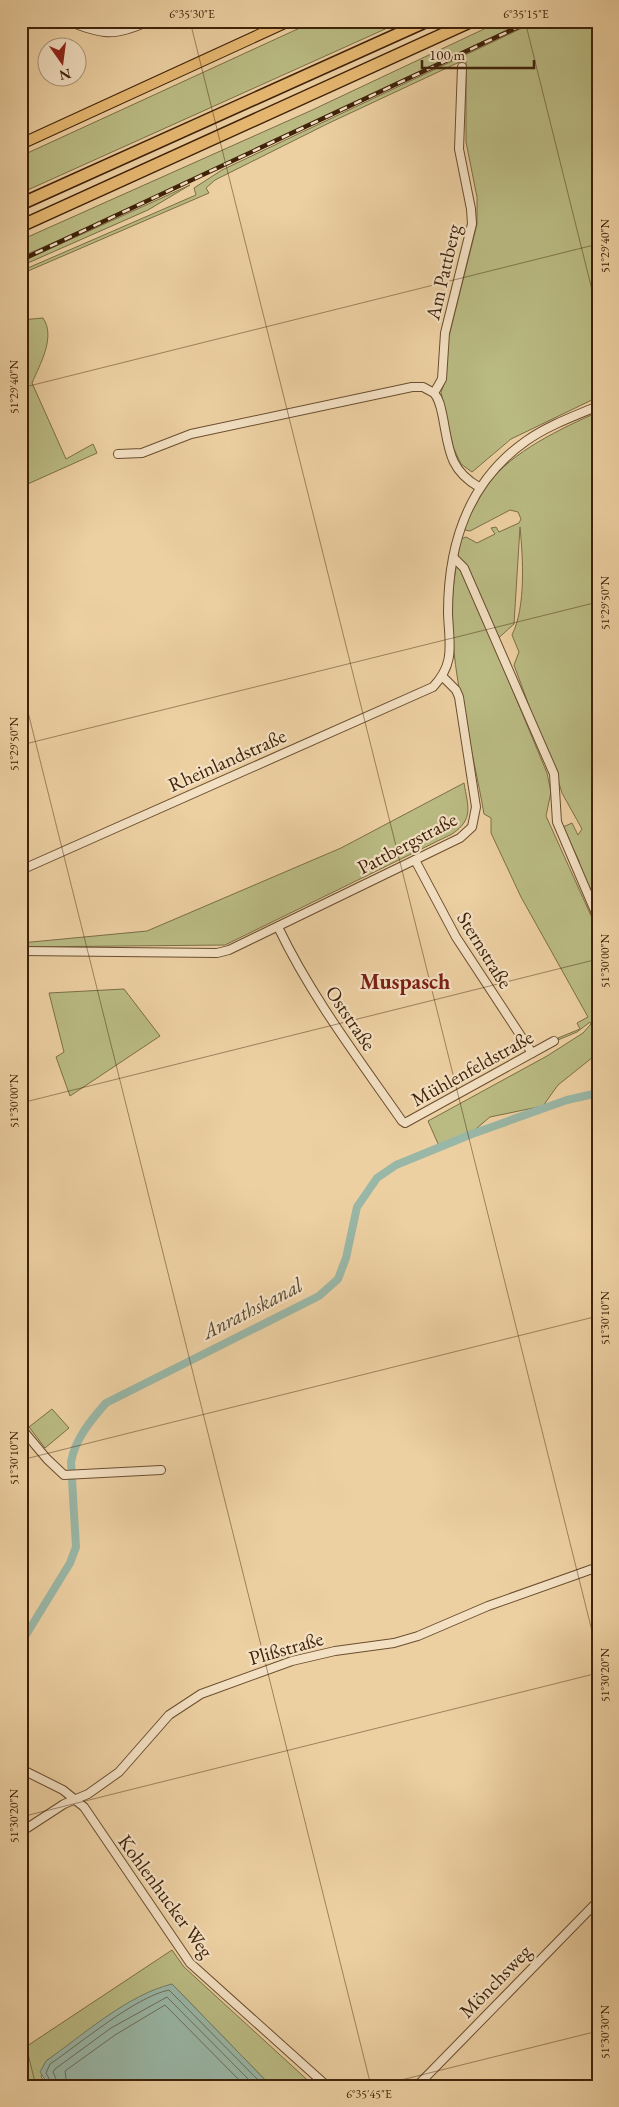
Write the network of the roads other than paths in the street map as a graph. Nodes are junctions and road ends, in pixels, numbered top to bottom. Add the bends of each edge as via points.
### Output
1 (68, 21) edge
2 (93, 21) edge
3 (149, 21) edge
4 (289, 21) edge
5 (427, 21) edge
6 (472, 21) edge
7 (90, 30) junction
8 (462, 67) dead end
9 (21, 144) edge
10 (21, 204) edge
11 (21, 226) edge
12 (434, 393) junction
13 (598, 406) edge
14 (118, 454) dead end
15 (479, 486) junction
16 (454, 558) junction
17 (443, 677) junction
18 (415, 860) junction
19 (21, 870) edge
20 (598, 918) edge
21 (278, 927) junction
22 (21, 951) edge
23 (554, 1041) dead end
24 (532, 1053) junction
25 (405, 1123) joint
26 (21, 1428) edge
27 (161, 1470) dead end
28 (598, 1567) edge
29 (21, 1769) edge
30 (75, 1798) junction
31 (21, 1832) edge
32 (598, 1901) edge
33 (327, 2086) edge
34 (417, 2086) edge

1 - 7 street
2 - 7 street
3 - 7 street via 111,34
4 - 9 main road
5 - 10 highway
6 - 11 highway
8 - 12 street, Am Pattberg via 459,149 472,209 472,224 445,333 442,379
12 - 14 street via 423,387 412,387 191,434 142,453
12 - 15 street via 454,464 463,477
13 - 15 street via 528,439 504,458
15 - 16 street via 458,532
16 - 17 street via 448,611 450,653
16 - 20 street via 464,568 554,774 557,822
17 - 18 street, Pattbergstraße via 456,690 458,697 476,816 467,833
17 - 19 street, Rheinlandstraße via 433,687
18 - 21 street, Pattbergstraße
18 - 24 street, Sternstraße via 456,937
21 - 22 street, Pattbergstraße via 217,953
21 - 25 street, Oststraße via 313,992
23 - 24 street, Mühlenfeldstraße
24 - 25 street, Mühlenfeldstraße
26 - 27 street via 47,1459 68,1475
28 - 30 street, Plißstraße via 488,1606 418,1636 394,1643 336,1650 201,1694 169,1715 120,1772 88,1794
29 - 30 street
30 - 31 street, Plißstraße
30 - 33 street, Kohlenhucker Weg via 190,1962
32 - 34 street, Mönchsweg

